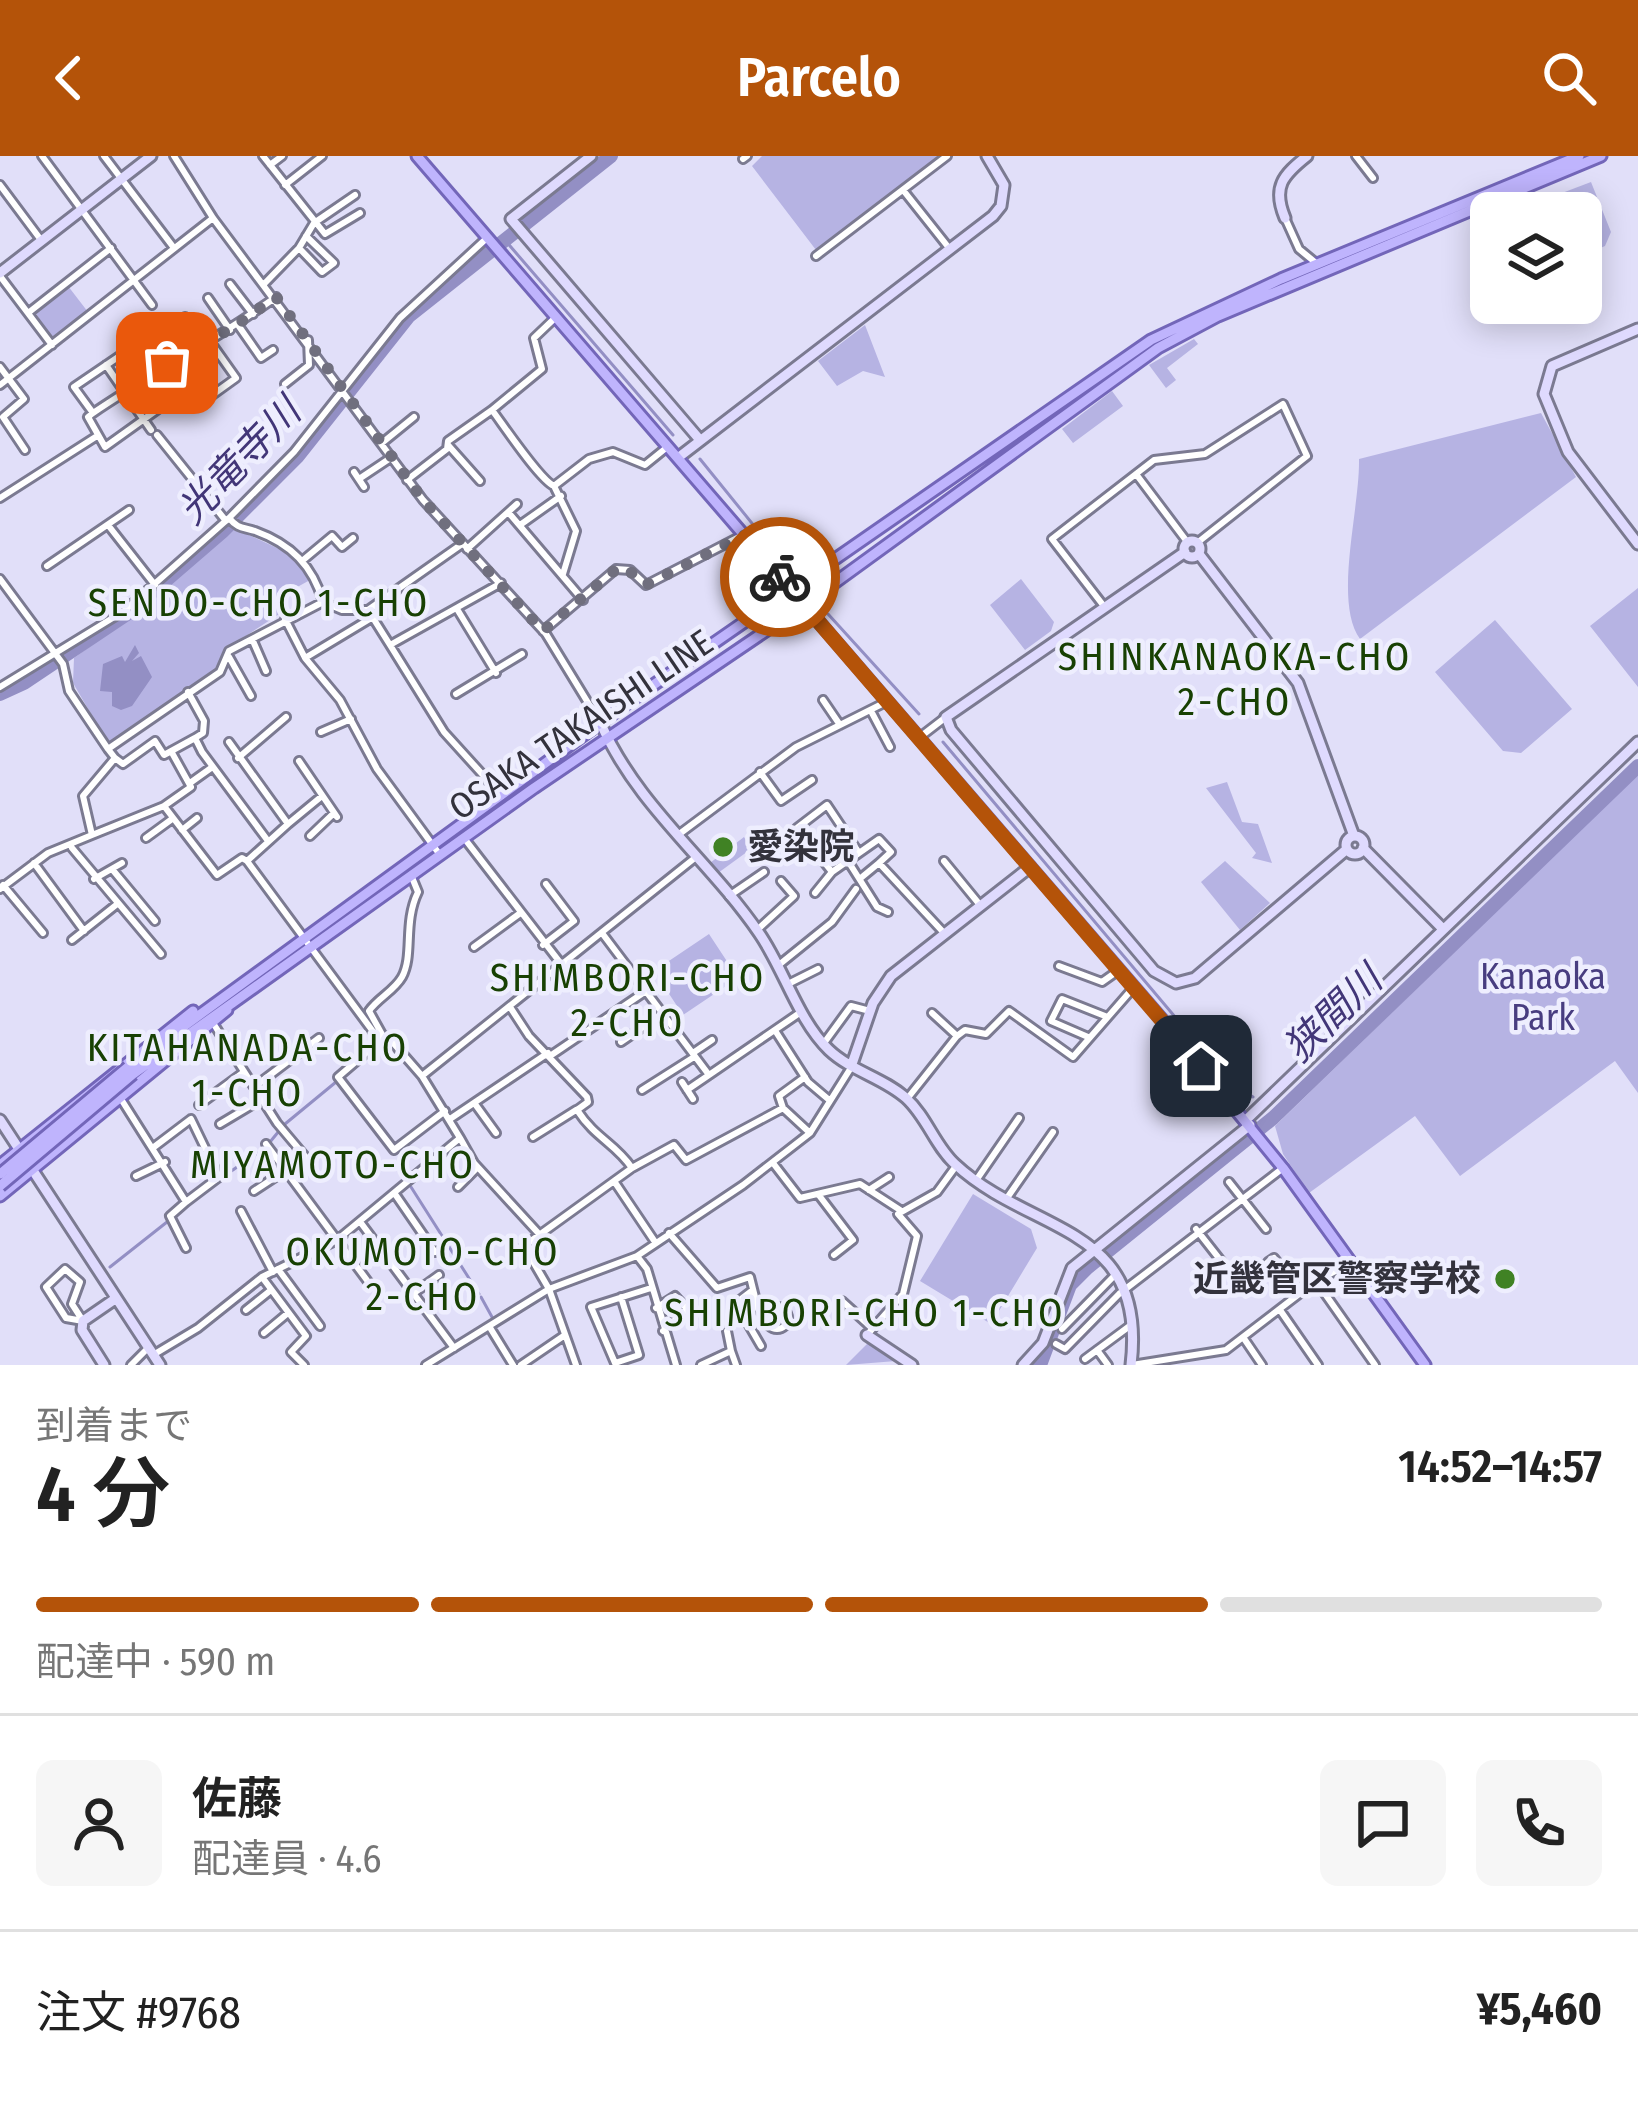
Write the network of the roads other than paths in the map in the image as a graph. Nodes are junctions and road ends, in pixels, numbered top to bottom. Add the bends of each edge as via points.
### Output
1 (42, 156) edge
2 (104, 156) edge
3 (151, 156) edge
4 (174, 156) edge
5 (263, 156) edge
6 (282, 156) edge
7 (322, 156) edge
8 (417, 156) edge
9 (591, 156) edge
10 (947, 156) edge
11 (987, 156) edge
12 (1307, 156) edge
13 (1356, 156) edge
14 (1579, 156) edge
15 (1601, 156) edge
16 (270, 165) junction
17 (1373, 178) dead end
18 (122, 180) junction
19 (285, 184) junction
20 (0, 185) edge
21 (903, 190) junction
22 (355, 195) dead end
23 (82, 210) junction
24 (360, 213) dead end
25 (213, 218) junction
26 (1285, 218) joint
27 (314, 223) junction
28 (306, 236) junction
29 (489, 238) junction
30 (42, 242) junction
31 (110, 248) junction
32 (174, 248) junction
33 (298, 248) junction
34 (949, 249) junction
35 (817, 256) dead end
36 (1318, 264) junction
37 (0, 274) edge
38 (134, 280) junction
39 (265, 283) junction
40 (230, 284) dead end
41 (276, 297) junction
42 (208, 298) dead end
43 (152, 305) dead end
44 (28, 313) junction
45 (253, 314) junction
46 (185, 316) dead end
47 (556, 316) junction
48 (234, 327) junction
49 (181, 328) dead end
50 (1638, 328) edge
51 (208, 340) junction
52 (308, 340) junction
53 (52, 345) junction
54 (273, 350) dead end
55 (183, 352) junction
56 (167, 363) junction
57 (106, 364) junction
58 (0, 367) edge
59 (9, 379) junction
60 (285, 384) dead end
61 (0, 386) edge
62 (125, 392) junction
63 (346, 393) junction
64 (491, 410) junction
65 (93, 413) junction
66 (414, 417) dead end
67 (144, 419) junction
68 (97, 436) junction
69 (700, 440) junction
70 (382, 443) junction
71 (448, 445) junction
72 (669, 446) junction
73 (25, 450) dead end
74 (679, 457) junction
75 (392, 458) junction
76 (1136, 474) junction
77 (359, 479) dead end
78 (407, 480) junction
79 (480, 481) dead end
80 (554, 486) junction
81 (561, 496) junction
82 (0, 498) edge
83 (517, 504) dead end
84 (129, 510) dead end
85 (508, 512) junction
86 (230, 521) junction
87 (108, 525) junction
88 (520, 526) junction
89 (744, 535) junction
90 (353, 538) dead end
91 (1638, 544) edge
92 (464, 546) junction
93 (1192, 548) junction
94 (302, 561) junction
95 (47, 566) dead end
96 (563, 574) junction
97 (0, 581) edge
98 (500, 583) junction
99 (155, 585) junction
100 (790, 590) junction
101 (9, 598) junction
102 (583, 600) junction
103 (323, 602) junction
104 (0, 605) edge
105 (804, 605) junction
106 (1102, 605) junction
107 (456, 608) junction
108 (370, 614) junction
109 (285, 619) junction
110 (543, 631) junction
111 (253, 640) junction
112 (391, 645) junction
113 (522, 654) dead end
114 (228, 656) junction
115 (59, 658) junction
116 (304, 658) junction
117 (266, 671) dead end
118 (496, 673) junction
119 (0, 687) edge
120 (188, 692) junction
121 (456, 694) dead end
122 (250, 696) dead end
123 (823, 700) dead end
124 (887, 701) junction
125 (871, 711) junction
126 (286, 717) dead end
127 (946, 717) junction
128 (351, 719) junction
129 (601, 724) junction
130 (840, 725) junction
131 (274, 730) junction
132 (321, 732) dead end
133 (195, 738) junction
134 (920, 738) junction
135 (281, 740) dead end
136 (229, 742) dead end
137 (609, 742) junction
138 (1638, 742) edge
139 (890, 747) dead end
140 (108, 748) junction
141 (171, 751) junction
142 (115, 758) junction
143 (238, 758) junction
144 (299, 761) dead end
145 (212, 768) junction
146 (760, 772) junction
147 (812, 780) dead end
148 (190, 782) junction
149 (322, 796) junction
150 (503, 799) junction
151 (164, 806) junction
152 (173, 818) junction
153 (197, 818) dead end
154 (288, 824) junction
155 (182, 830) junction
156 (92, 835) junction
157 (678, 835) junction
158 (310, 836) dead end
159 (1354, 836) junction
160 (146, 838) dead end
161 (464, 838) junction
162 (268, 842) junction
163 (72, 848) junction
164 (1363, 848) junction
165 (1347, 849) junction
166 (437, 851) junction
167 (859, 853) junction
168 (696, 857) junction
169 (247, 861) junction
170 (848, 861) junction
171 (944, 861) dead end
172 (34, 863) junction
173 (122, 863) dead end
174 (879, 863) junction
175 (1030, 867) junction
176 (112, 869) junction
177 (764, 872) dead end
178 (832, 872) junction
179 (411, 875) junction
180 (862, 878) junction
181 (94, 879) junction
182 (781, 880) dead end
183 (546, 884) dead end
184 (2, 887) edge
185 (856, 889) dead end
186 (815, 893) dead end
187 (729, 896) junction
188 (116, 905) junction
189 (980, 905) junction
190 (888, 912) dead end
191 (519, 914) junction
192 (155, 921) dead end
193 (1443, 928) junction
194 (757, 930) junction
195 (84, 931) junction
196 (43, 933) dead end
197 (602, 933) junction
198 (944, 933) junction
199 (72, 940) dead end
200 (306, 943) junction
201 (543, 945) junction
202 (474, 947) dead end
203 (160, 954) dead end
204 (780, 964) junction
205 (562, 965) junction
206 (1058, 966) dead end
207 (818, 969) dead end
208 (1119, 970) junction
209 (790, 983) junction
210 (252, 986) junction
211 (1134, 987) junction
212 (646, 991) junction
213 (221, 997) junction
214 (510, 1007) junction
215 (804, 1010) junction
216 (870, 1012) junction
217 (932, 1013) dead end
218 (663, 1014) junction
219 (1106, 1017) junction
220 (213, 1023) junction
221 (776, 1032) junction
222 (957, 1036) junction
223 (1088, 1037) junction
224 (319, 1038) dead end
225 (382, 1040) junction
226 (712, 1040) dead end
227 (621, 1042) dead end
228 (824, 1043) junction
229 (694, 1054) junction
230 (549, 1055) junction
231 (852, 1064) junction
232 (130, 1070) junction
233 (244, 1072) junction
234 (709, 1075) junction
235 (422, 1076) junction
236 (805, 1077) junction
237 (254, 1087) junction
238 (642, 1090) dead end
239 (119, 1096) junction
240 (262, 1099) junction
241 (693, 1099) dead end
242 (828, 1099) junction
243 (907, 1099) junction
244 (476, 1104) junction
245 (199, 1105) dead end
246 (579, 1108) junction
247 (783, 1108) junction
248 (447, 1115) junction
249 (1019, 1118) dead end
250 (0, 1120) edge
251 (220, 1124) dead end
252 (1252, 1128) junction
253 (1053, 1132) dead end
254 (496, 1133) dead end
255 (810, 1133) junction
256 (533, 1137) dead end
257 (460, 1138) junction
258 (266, 1144) dead end
259 (154, 1147) junction
260 (19, 1149) junction
261 (309, 1161) dead end
262 (165, 1162) junction
263 (773, 1163) junction
264 (0, 1165) edge
265 (956, 1166) junction
266 (478, 1167) junction
267 (632, 1168) junction
268 (1282, 1168) junction
269 (31, 1169) junction
270 (286, 1170) junction
271 (0, 1174) edge
272 (136, 1176) dead end
273 (889, 1177) dead end
274 (977, 1179) junction
275 (614, 1180) junction
276 (1228, 1182) dead end
277 (0, 1186) edge
278 (458, 1187) dead end
279 (869, 1190) junction
280 (254, 1191) dead end
281 (395, 1194) junction
282 (818, 1194) junction
283 (0, 1196) edge
284 (1007, 1198) junction
285 (1242, 1199) junction
286 (186, 1202) junction
287 (900, 1210) junction
288 (241, 1211) dead end
289 (361, 1223) junction
290 (1266, 1229) dead end
291 (1198, 1231) junction
292 (669, 1233) junction
293 (540, 1235) junction
294 (338, 1240) junction
295 (655, 1242) junction
296 (186, 1247) dead end
297 (435, 1252) dead end
298 (1096, 1252) junction
299 (834, 1255) dead end
300 (637, 1256) junction
301 (1268, 1262) dead end
302 (1351, 1263) junction
303 (276, 1271) junction
304 (439, 1274) dead end
305 (1114, 1276) junction
306 (262, 1277) junction
307 (1236, 1280) dead end
308 (1316, 1281) junction
309 (354, 1286) dead end
310 (651, 1288) junction
311 (549, 1289) junction
312 (271, 1290) junction
313 (753, 1290) junction
314 (1125, 1292) junction
315 (1301, 1292) junction
316 (413, 1294) junction
317 (621, 1297) junction
318 (115, 1299) junction
319 (842, 1301) dead end
320 (656, 1308) junction
321 (246, 1310) dead end
322 (1280, 1310) junction
323 (288, 1313) junction
324 (766, 1318) dead end
325 (82, 1321) junction
326 (1133, 1324) junction
327 (320, 1326) dead end
328 (489, 1326) junction
329 (1062, 1329) dead end
330 (727, 1330) dead end
331 (663, 1331) junction
332 (869, 1332) junction
333 (263, 1333) dead end
334 (565, 1335) junction
335 (1244, 1340) junction
336 (1057, 1344) dead end
337 (760, 1346) dead end
338 (454, 1348) junction
339 (1097, 1350) junction
340 (731, 1351) junction
341 (1198, 1355) junction
342 (154, 1356) edge
343 (1085, 1359) dead end
344 (625, 1363) edge
345 (673, 1364) edge
346 (1421, 1364) edge
347 (104, 1365) edge
348 (131, 1365) edge
349 (304, 1365) edge
350 (426, 1365) edge
351 (517, 1365) edge
352 (576, 1365) edge
353 (701, 1365) edge
354 (736, 1365) edge
355 (912, 1365) edge
356 (1023, 1365) edge
357 (1108, 1365) edge
358 (1132, 1365) edge
359 (1205, 1365) edge
360 (1262, 1365) edge
361 (1318, 1365) edge
362 (1375, 1365) edge

1 - 23 street
2 - 18 street
3 - 18 street
4 - 25 street
5 - 16 street
6 - 16 street
7 - 19 street
8 - 29 main road
9 - 69 street via 511,219
10 - 21 street
11 - 34 street via 1004,185 1001,206
12 - 26 street via 1279,184
13 - 17 street
14 - 36 main road, OSAKA TAKAISHI LINE
15 - 105 main road, OSAKA TAKAISHI LINE via 1173,338
16 - 19 street
18 - 23 street
18 - 32 street
19 - 27 street
20 - 30 street
21 - 34 street
21 - 35 street
22 - 27 street
23 - 30 street
23 - 31 street
24 - 27 street via 326,234
25 - 32 street
25 - 39 street
26 - 36 street via 1299,249
27 - 28 street
28 - 33 street
28 - 33 street via 334,262 322,272
29 - 47 main road
29 - 63 street via 400,318
30 - 37 street
31 - 38 street
31 - 44 street
32 - 38 street
33 - 39 street
34 - 69 street
36 - 100 main road, OSAKA TAKAISHI LINE via 1151,340
37 - 44 street
38 - 43 street
38 - 53 street
39 - 41 street
40 - 45 street
41 - 45 street
41 - 52 street
42 - 48 street
44 - 53 street
45 - 48 street
46 - 51 street
47 - 64 street via 534,338 542,369
47 - 72 main road
48 - 51 street
48 - 54 street via 262,358
49 - 55 street via 171,335
50 - 91 street via 1552,366 1544,394 1568,452
51 - 55 street
51 - 55 street via 236,378 212,396
52 - 60 street via 309,365
52 - 63 street
53 - 59 street
55 - 56 street
56 - 57 street via 149,336
56 - 62 street
56 - 67 street via 186,389
57 - 62 street
57 - 65 street via 74,387
58 - 59 street
59 - 61 street
59 - 73 street via 25,402 3,417
62 - 65 street
62 - 67 street
63 - 70 street
63 - 86 street
64 - 71 street
64 - 80 street
65 - 68 street via 88,424
66 - 70 street
67 - 68 street via 105,447
67 - 86 street
68 - 82 street
69 - 74 street
70 - 75 street
71 - 78 street
71 - 79 street
72 - 74 main road
72 - 80 street via 645,465 613,452 589,459
74 - 89 main road
75 - 77 street
75 - 78 street
76 - 93 street
76 - 93 street via 1154,460 1205,454 1283,404 1307,456
76 - 106 street via 1052,539
78 - 92 street
80 - 81 street
81 - 88 street
81 - 96 street via 576,532
83 - 85 street
84 - 87 street
85 - 88 street
85 - 92 street
86 - 94 street via 291,548
86 - 99 street
87 - 95 street
87 - 99 street
88 - 96 street
89 - 100 main road
89 - 102 street via 646,585 616,569
90 - 94 street via 342,548 332,536
92 - 98 street
92 - 108 street
93 - 106 street
93 - 159 street via 1298,683
94 - 103 street
96 - 102 street
97 - 101 street
98 - 107 street
98 - 110 street
99 - 115 street
100 - 105 main road
100 - 129 main road, OSAKA TAKAISHI LINE
101 - 104 street
101 - 115 street
102 - 110 street
103 - 108 street
103 - 109 street
105 - 124 main road
105 - 137 main road, OSAKA TAKAISHI LINE
106 - 127 street
107 - 112 street
107 - 118 street
108 - 112 street
108 - 116 street
109 - 111 street
109 - 116 street
110 - 129 street
111 - 114 street
111 - 117 street
112 - 150 street via 444,732
113 - 118 street
114 - 120 street via 220,672
114 - 122 street
115 - 119 street
115 - 140 street via 69,691
116 - 128 street
118 - 121 street
120 - 133 street via 204,721
120 - 140 street
123 - 130 street
124 - 125 street
124 - 134 main road
125 - 130 street
125 - 139 street
126 - 131 street
127 - 134 street
127 - 165 street via 960,746 1154,971 1176,982 1195,979
128 - 132 street
128 - 166 street
129 - 137 street
129 - 150 main road, OSAKA TAKAISHI LINE
130 - 146 street
131 - 135 street
131 - 143 street
133 - 141 street
133 - 145 street
134 - 175 main road
136 - 143 street
137 - 157 street
137 - 161 main road, OSAKA TAKAISHI LINE
138 - 193 street
140 - 142 street
141 - 142 street via 164,755 155,741 123,764
141 - 148 street
142 - 156 street via 83,796
143 - 154 street
144 - 149 street
145 - 148 street
145 - 162 street
146 - 147 street via 781,801
146 - 157 street
148 - 151 street
149 - 154 street
149 - 158 street via 335,815
150 - 166 main road, OSAKA TAKAISHI LINE
151 - 152 street
151 - 156 street
152 - 155 street
152 - 160 street
153 - 155 street
154 - 162 street
155 - 169 street via 217,875
156 - 163 street
157 - 168 street
159 - 164 street
159 - 165 street
161 - 166 main road, OSAKA TAKAISHI LINE
161 - 191 street
162 - 169 street
163 - 172 street
163 - 181 street
164 - 165 street
164 - 193 street
166 - 179 main road, OSAKA TAKAISHI LINE
166 - 200 main road, OSAKA TAKAISHI LINE
167 - 170 street
167 - 174 street via 879,838 891,852
167 - 178 street via 827,805 797,828
168 - 187 street
168 - 197 street
169 - 200 street
170 - 178 street
170 - 180 street
171 - 189 street
172 - 184 street
172 - 195 street
173 - 176 street
174 - 180 street
174 - 198 street
175 - 189 street
175 - 208 main road
176 - 181 street
176 - 192 street
177 - 187 street
178 - 186 street
179 - 200 main road, OSAKA TAKAISHI LINE
179 - 225 street via 418,892 406,928 406,968 368,1016
180 - 190 street
181 - 188 street
182 - 194 street via 794,896
183 - 201 street via 574,921
184 - 196 street
185 - 204 street via 832,922
187 - 194 street
188 - 195 street
188 - 203 street
189 - 198 street
191 - 201 street
191 - 202 street
193 - 252 street
194 - 204 street
195 - 199 street
197 - 205 street
197 - 212 street
198 - 216 street via 891,976
200 - 210 main road, OSAKA TAKAISHI LINE
200 - 213 main road, OSAKA TAKAISHI LINE
200 - 225 street
201 - 205 street
204 - 209 street
205 - 214 street
206 - 208 street via 1102,982
207 - 209 street
208 - 211 main road
209 - 215 street
210 - 220 main road
210 - 232 main road, OSAKA TAKAISHI LINE
211 - 219 street
211 - 252 main road
212 - 218 street
212 - 230 street
213 - 232 main road, OSAKA TAKAISHI LINE
213 - 260 main road via 181,1018
214 - 230 street
214 - 235 street
215 - 221 street
215 - 228 street
216 - 228 street via 850,1006
216 - 231 street
217 - 222 street
218 - 227 street
218 - 229 street
219 - 223 street
219 - 223 street via 1062,999 1052,1021
220 - 233 street
220 - 239 main road
221 - 234 street
221 - 236 street
222 - 223 street via 986,1034 1009,1011 1072,1058
222 - 243 street
224 - 237 street
225 - 235 street
225 - 248 street via 338,1077 394,1150
226 - 229 street
228 - 231 street
229 - 234 street
229 - 238 street
230 - 244 street
230 - 246 street via 587,1097
231 - 242 street
231 - 243 street
232 - 271 main road, OSAKA TAKAISHI LINE, bridge
232 - 277 main road, OSAKA TAKAISHI LINE, bridge
233 - 237 street
233 - 245 street
234 - 241 street via 684,1086
235 - 248 street
236 - 242 street
236 - 247 street via 779,1096
237 - 240 street
239 - 259 street
239 - 269 main road
240 - 251 street
240 - 261 street
242 - 255 street
243 - 265 street
244 - 248 street
244 - 254 street
246 - 256 street
246 - 267 street via 595,1137
247 - 255 street
247 - 267 street via 686,1160 674,1145
248 - 257 street
249 - 274 street
250 - 260 street
252 - 268 main road
252 - 298 street
253 - 284 street
255 - 263 street
257 - 266 street
257 - 281 street
258 - 270 street
259 - 262 street
259 - 286 street via 191,1119 219,1177
260 - 264 main road
260 - 269 street
262 - 272 street
262 - 286 street
263 - 282 street via 800,1198
263 - 292 street
265 - 274 street
265 - 287 street via 937,1192
266 - 278 street
266 - 293 street
267 - 275 street
268 - 285 street
268 - 302 main road
269 - 283 main road
269 - 318 street
270 - 280 street
270 - 294 street
273 - 279 street
274 - 284 street
275 - 293 street
275 - 295 street
276 - 285 street
279 - 282 street via 850,1184
279 - 287 street
281 - 289 street
281 - 297 street
282 - 299 street via 853,1240
284 - 298 street via 1072,1230
285 - 290 street
285 - 291 street
286 - 296 street via 170,1216
287 - 332 street via 917,1236 906,1287
288 - 303 street
289 - 294 street
289 - 316 street
291 - 307 street
291 - 314 street
292 - 295 street
292 - 313 street via 717,1288 746,1274
293 - 311 street via 524,1246
294 - 303 street
294 - 309 street via 367,1280
295 - 300 street
298 - 305 street
298 - 356 street via 1072,1268 1042,1343
300 - 310 street
300 - 311 street
301 - 315 street via 1274,1258
302 - 308 street
302 - 346 main road
303 - 306 street
303 - 327 street
304 - 316 street
305 - 314 street
305 - 329 street
306 - 312 street
306 - 342 street
308 - 315 street
308 - 362 street
310 - 317 street
310 - 320 street
311 - 328 street
311 - 334 street
312 - 321 street
312 - 323 street
313 - 324 street
313 - 337 street via 736,1303
314 - 326 street
314 - 336 street via 1065,1349
315 - 322 street
316 - 338 street
317 - 344 street via 639,1355
317 - 344 street via 591,1306 615,1363
318 - 325 street
318 - 342 street
319 - 332 street
320 - 331 street
320 - 331 street via 675,1296 687,1309
322 - 335 street
322 - 361 street
323 - 333 street
323 - 349 street via 307,1336 291,1352
325 - 325 street via 66,1318 46,1287 64,1269 80,1282 72,1304
325 - 347 street
326 - 339 street
326 - 358 street
328 - 338 street
328 - 351 street
330 - 340 street
331 - 345 street
332 - 355 street
334 - 351 street
334 - 352 street
335 - 341 street
335 - 360 street
338 - 350 street
339 - 343 street
339 - 357 street
340 - 353 street
340 - 354 street
341 - 358 street
341 - 359 street
342 - 348 street

